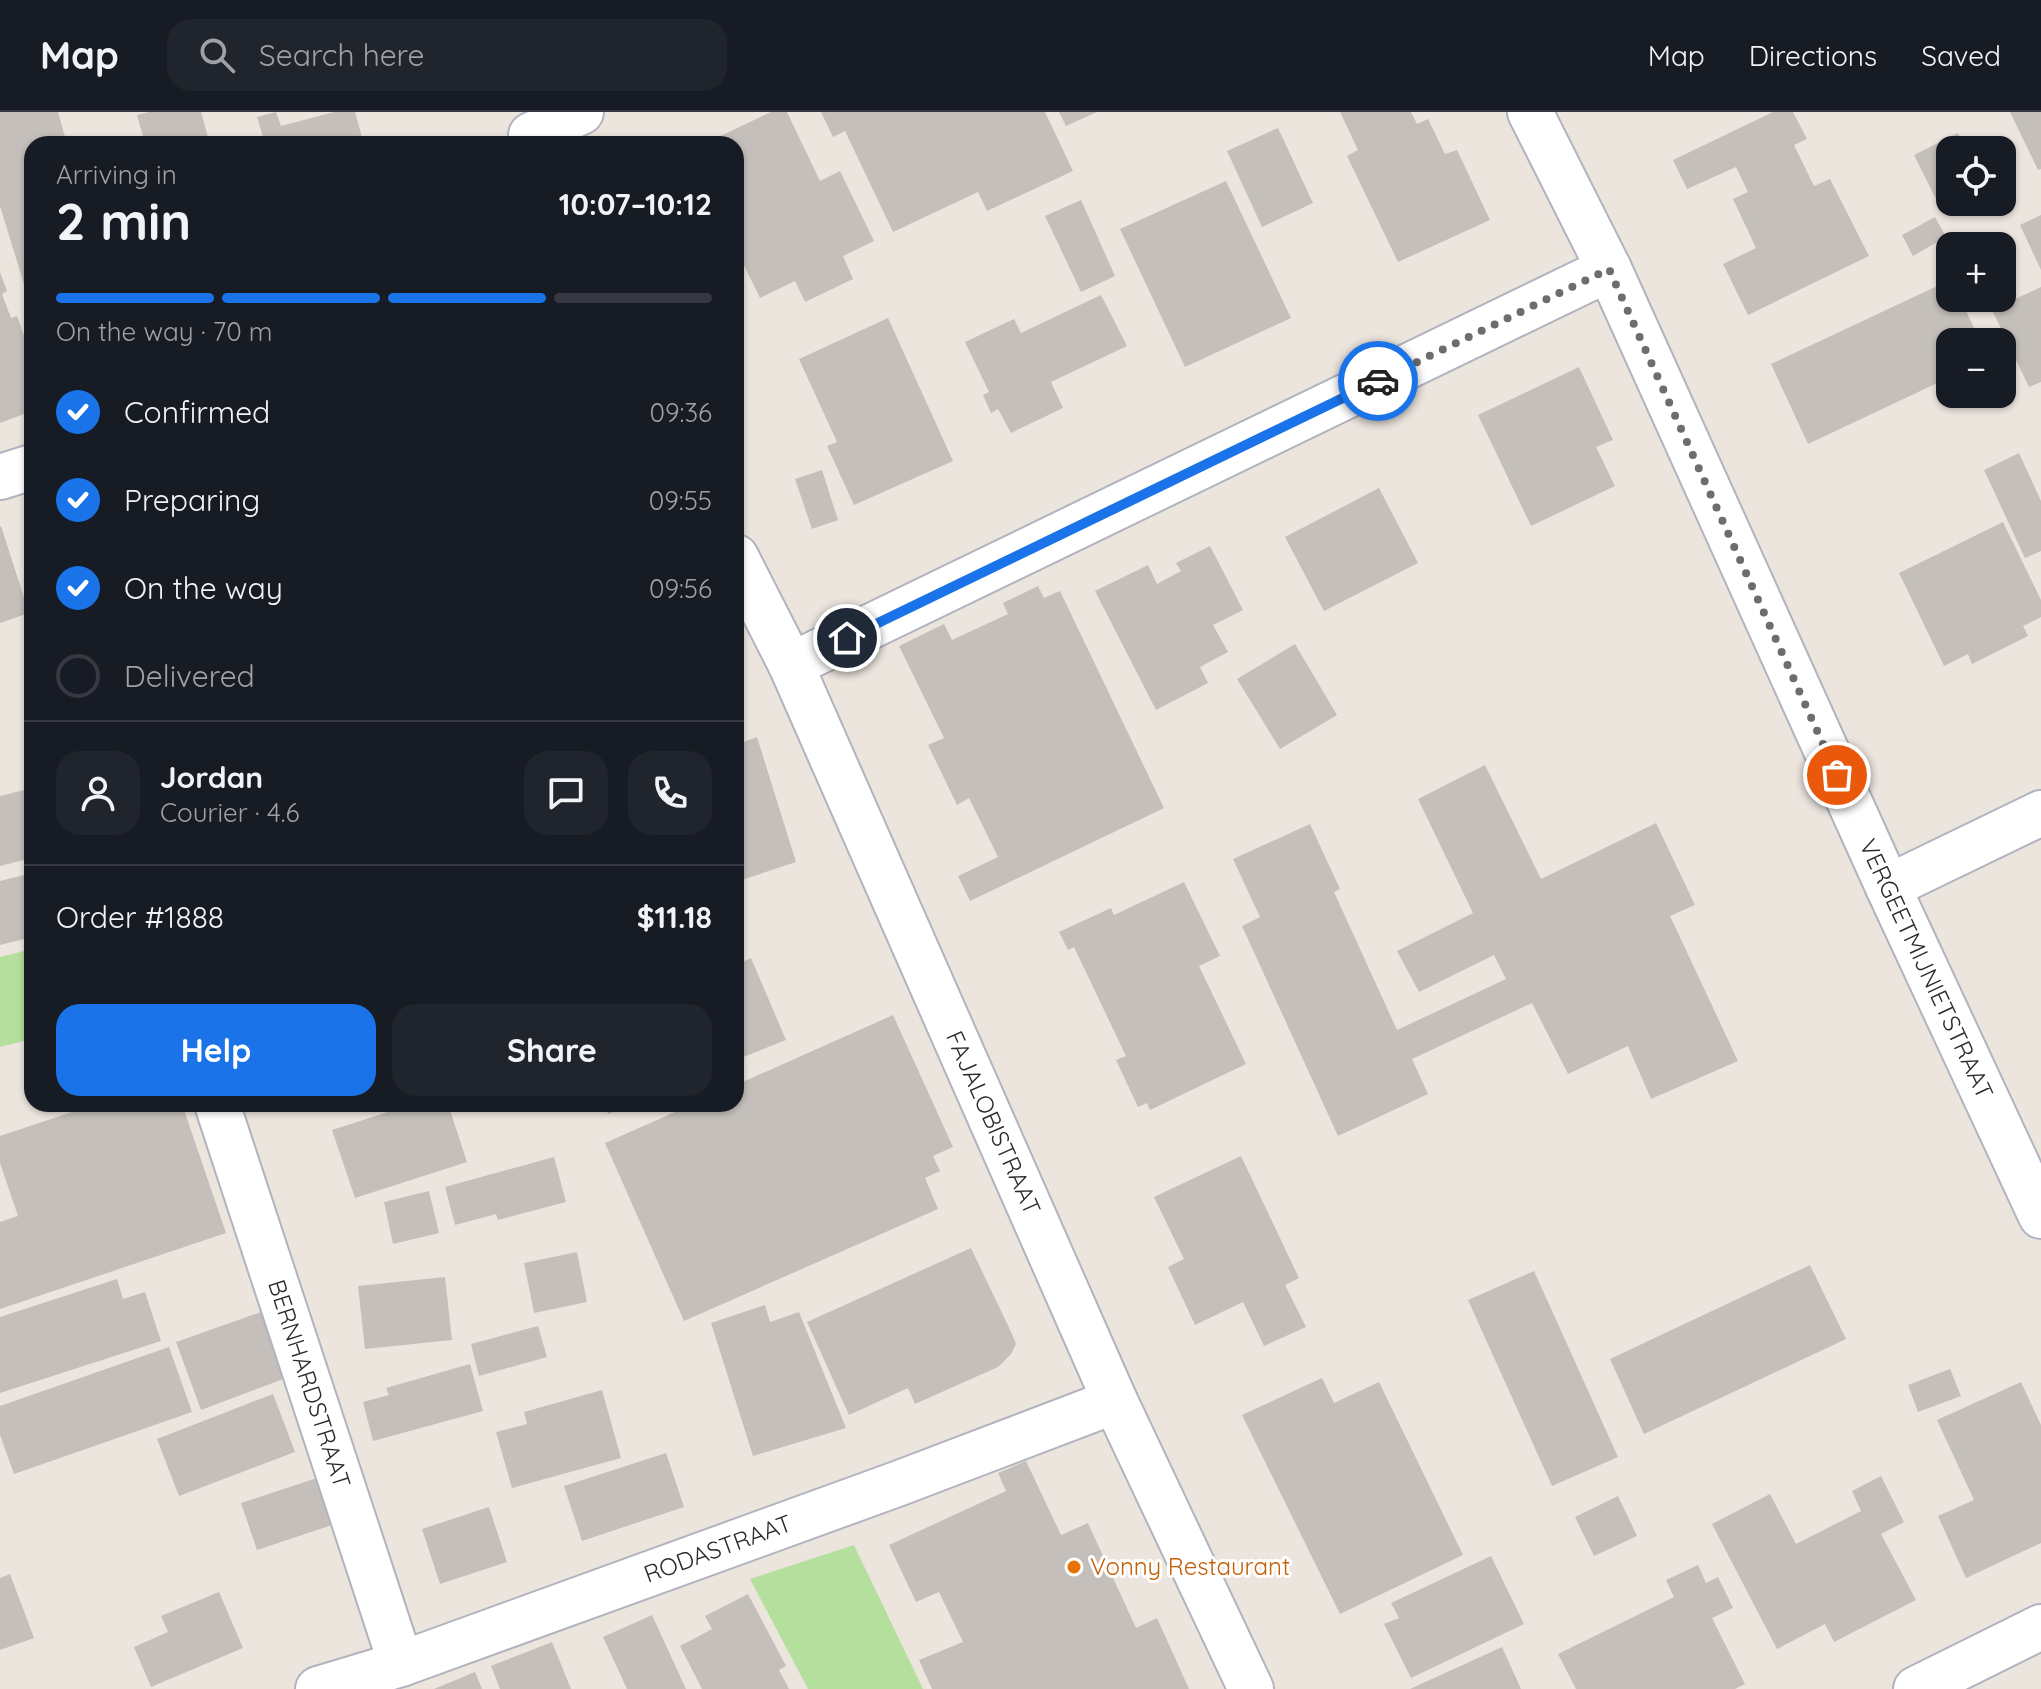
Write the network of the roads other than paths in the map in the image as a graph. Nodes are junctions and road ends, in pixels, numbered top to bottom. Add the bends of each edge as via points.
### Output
1 (581, 112) edge
2 (1530, 112) edge
3 (529, 130) edge
4 (1609, 269) junction
5 (24, 470) edge
6 (0, 477) edge
7 (744, 573) edge
8 (791, 665) junction
9 (2041, 813) edge
10 (1888, 887) junction
11 (220, 1112) edge
12 (2041, 1216) edge
13 (1115, 1401) junction
14 (2041, 1627) edge
15 (401, 1664) junction
16 (318, 1689) edge
17 (1251, 1689) edge
18 (1916, 1689) edge

1 - 3 street
2 - 4 street, VERGEETMIJNIETSTRAAT
4 - 8 street
4 - 10 street, VERGEETMIJNIETSTRAAT
5 - 6 street
7 - 8 street, FAJALOBISTRAAT
8 - 13 street, FAJALOBISTRAAT
9 - 10 street
10 - 12 street, VERGEETMIJNIETSTRAAT
11 - 15 street, BERNHARDSTRAAT
13 - 15 street, RODASTRAAT
13 - 17 street, FAJALOBISTRAAT
14 - 18 street
15 - 16 street, RODASTRAAT

